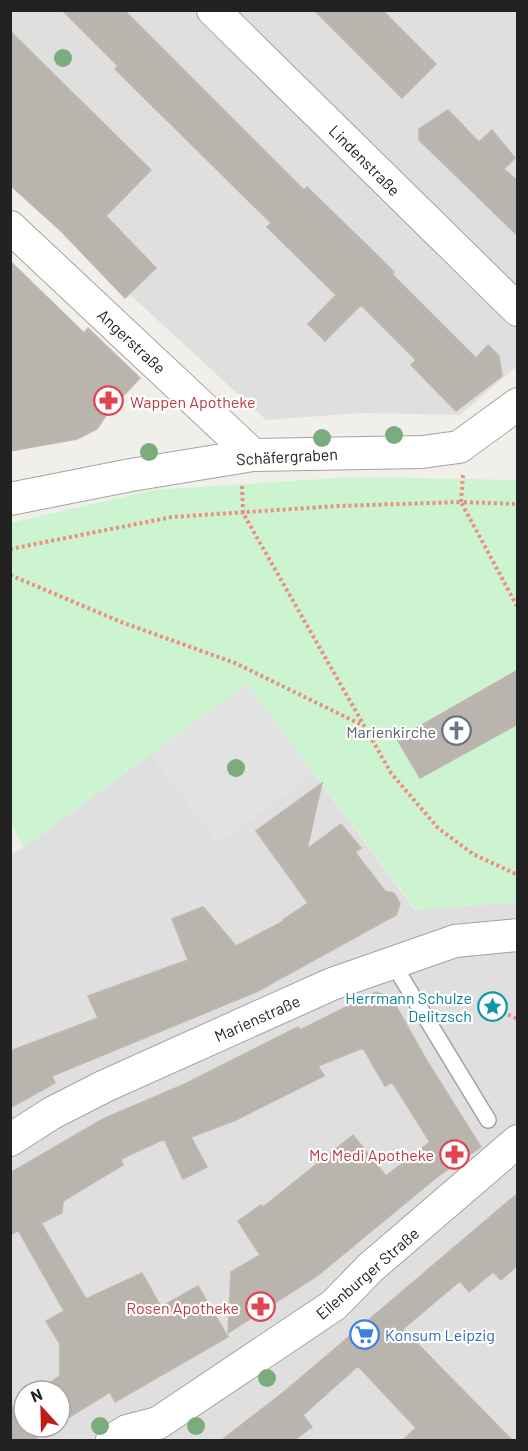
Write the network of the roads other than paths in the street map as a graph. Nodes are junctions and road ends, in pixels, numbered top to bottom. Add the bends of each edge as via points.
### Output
1 (213, 10) edge
2 (10, 227) edge
3 (518, 310) edge
4 (518, 404) edge
5 (248, 468) junction
6 (10, 499) edge
7 (518, 934) edge
8 (392, 962) junction
9 (488, 1120) dead end
10 (10, 1140) edge
11 (518, 1142) edge
12 (112, 1440) edge

1 - 3 street, Lindenstraße
2 - 5 street, Angerstraße
4 - 5 street, Schäfergraben via 459,447
5 - 6 street, Schäfergraben via 131,475
7 - 8 street, Marienstraße via 455,941
8 - 9 lane
8 - 10 street, Marienstraße via 332,984 105,1086
11 - 12 street, Eilenburger Straße via 370,1268 334,1305 158,1423 127,1431

